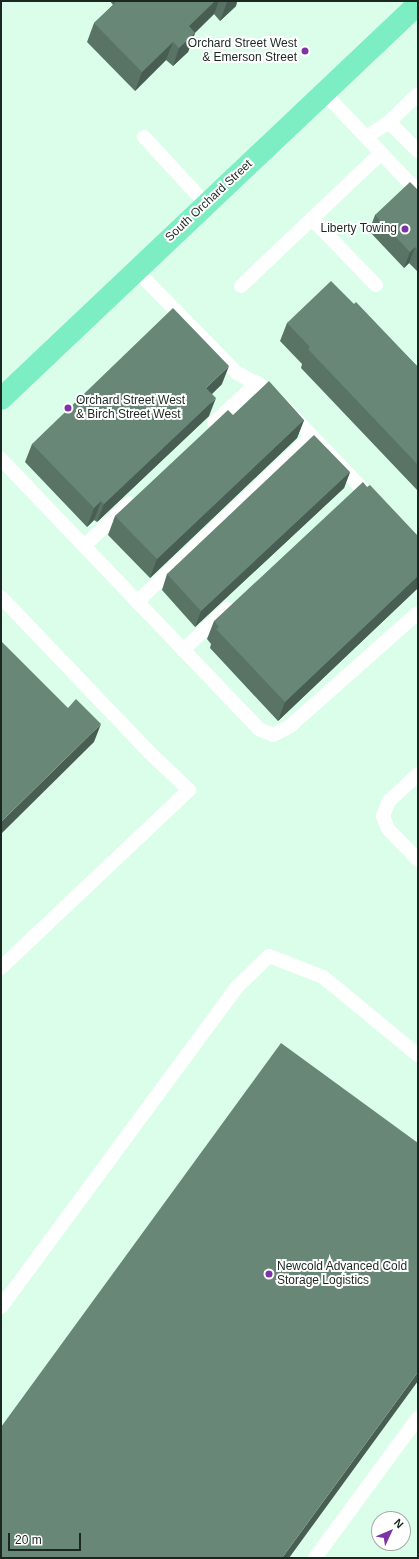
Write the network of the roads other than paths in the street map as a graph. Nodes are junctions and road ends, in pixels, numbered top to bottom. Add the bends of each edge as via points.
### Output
1 (418, 4) edge
2 (324, 93) junction
3 (418, 94) edge
4 (389, 122) junction
5 (144, 137) dead end
6 (366, 137) junction
7 (418, 151) edge
8 (381, 153) junction
9 (418, 192) edge
10 (206, 204) junction
11 (312, 219) junction
12 (136, 270) junction
13 (376, 285) dead end
14 (241, 286) dead end
15 (256, 383) junction
16 (1, 399) edge
17 (205, 432) edge
18 (312, 436) junction
19 (1, 459) edge
20 (359, 486) junction
21 (142, 492) edge
22 (348, 496) edge
23 (380, 508) edge
24 (84, 546) junction
25 (1, 597) edge
26 (240, 597) edge
27 (138, 602) junction
28 (418, 613) edge
29 (184, 650) junction
30 (418, 774) edge
31 (418, 860) edge
32 (1, 968) edge
33 (418, 1055) edge
34 (1, 1307) edge
35 (418, 1418) edge
36 (316, 1558) edge

1 - 2 main road, South Orchard Street
2 - 6 lane
2 - 10 main road, South Orchard Street
3 - 4 lane
4 - 6 lane
4 - 7 lane
5 - 10 lane
6 - 8 lane
8 - 9 lane
8 - 11 lane
10 - 12 main road, South Orchard Street
11 - 13 lane
11 - 14 lane
12 - 15 lane via 237,373
12 - 16 main road, South Orchard Street
15 - 17 lane
15 - 18 lane via 267,389
18 - 20 lane
18 - 27 lane
19 - 24 lane
20 - 22 lane
20 - 23 lane
21 - 24 lane
24 - 27 lane
25 - 32 lane via 149,752 189,790
26 - 29 lane
27 - 29 lane
28 - 29 lane via 289,727 273,735 259,729
30 - 31 lane via 389,802 383,816 388,829
33 - 34 lane via 323,977 269,956 236,988
35 - 36 lane

